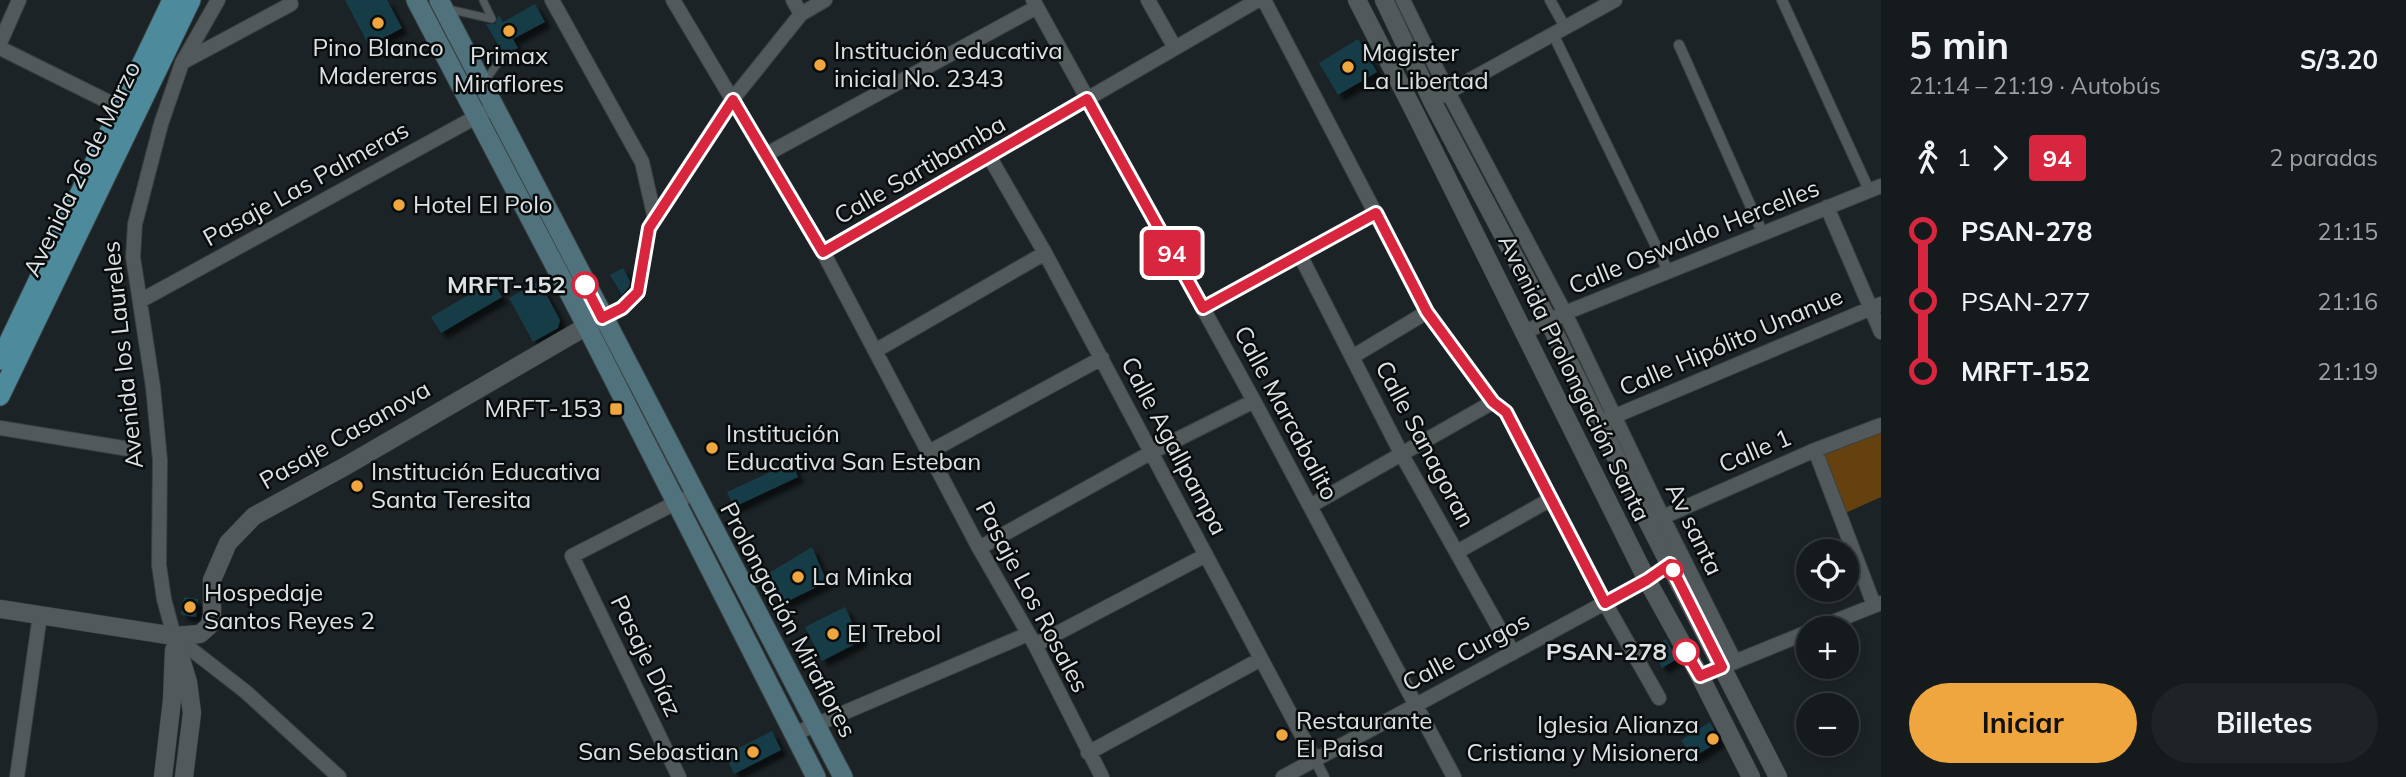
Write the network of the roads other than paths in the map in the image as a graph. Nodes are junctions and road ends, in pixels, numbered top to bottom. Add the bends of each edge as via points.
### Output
1 (19, 0) edge
2 (172, 0) edge
3 (191, 0) edge
4 (218, 0) edge
5 (483, 0) edge
6 (552, 0) edge
7 (673, 0) edge
8 (793, 0) edge
9 (825, 0) edge
10 (1148, 0) edge
11 (1258, 0) edge
12 (1264, 0) edge
13 (1357, 0) edge
14 (1384, 0) edge
15 (1403, 0) edge
16 (1550, 0) edge
17 (1615, 0) edge
18 (1782, 0) edge
19 (440, 3) edge
20 (291, 4) dead end
21 (1035, 4) edge
22 (418, 5) edge
23 (801, 14) junction
24 (1559, 31) junction
25 (0, 43) edge
26 (1679, 45) dead end
27 (0, 48) edge
28 (1175, 48) junction
29 (503, 56) dead end
30 (182, 63) junction
31 (482, 85) junction
32 (1448, 92) junction
33 (1087, 99) junction
34 (733, 100) junction
35 (1432, 102) junction
36 (128, 111) junction
37 (1414, 111) junction
38 (485, 112) junction
39 (765, 155) junction
40 (989, 156) junction
41 (1875, 188) edge
42 (1827, 207) junction
43 (1376, 213) junction
44 (655, 219) junction
45 (1763, 234) junction
46 (823, 252) junction
47 (1045, 253) junction
48 (1300, 255) junction
49 (1669, 273) junction
50 (140, 301) junction
51 (1876, 306) edge
52 (1203, 308) junction
53 (1427, 312) junction
54 (1565, 313) junction
55 (594, 321) junction
56 (1549, 322) junction
57 (1524, 332) junction
58 (1881, 332) edge
59 (875, 351) junction
60 (1352, 357) junction
61 (1102, 358) junction
62 (0, 360) edge
63 (0, 396) edge
64 (1254, 401) junction
65 (1493, 402) junction
66 (1607, 420) junction
67 (1881, 425) edge
68 (0, 428) edge
69 (130, 449) dead end
70 (1815, 450) junction
71 (929, 452) junction
72 (1152, 452) junction
73 (1402, 455) junction
74 (694, 493) junction
75 (1551, 499) junction
76 (675, 503) junction
77 (1310, 506) junction
78 (1655, 520) junction
79 (979, 548) junction
80 (1457, 552) junction
81 (1206, 555) junction
82 (1670, 564) junction
83 (1647, 580) junction
84 (1605, 603) junction
85 (1878, 604) edge
86 (0, 609) edge
87 (40, 615) junction
88 (1848, 616) edge
89 (174, 636) junction
90 (1796, 637) edge
91 (1032, 640) junction
92 (1513, 653) junction
93 (1261, 659) junction
94 (1729, 664) junction
95 (1700, 676) junction
96 (1659, 698) dead end
97 (1417, 705) junction
98 (815, 724) junction
99 (794, 734) junction
100 (1088, 753) junction
101 (1315, 760) junction
102 (17, 777) edge
103 (163, 777) edge
104 (184, 777) edge
105 (339, 777) edge
106 (679, 777) edge
107 (816, 777) edge
108 (843, 777) edge
109 (1102, 777) edge
110 (1283, 777) edge
111 (1324, 777) edge
112 (1454, 777) edge
113 (1751, 777) edge
114 (1778, 777) edge

1 - 25 street
2 - 36 main road, Avenida 26 de Marzo
3 - 36 main road, Avenida 26 de Marzo
4 - 30 street, Avenida los Laureles
5 - 19 lane via 492,19
6 - 44 street via 642,162
7 - 34 street, Pasaje Los Rosales
8 - 23 street
9 - 23 street
10 - 28 street
11 - 28 street, Calle Sartibamba
12 - 43 street
13 - 37 street, Avenida Prolongación Santa
14 - 35 street, Avenida Prolongación Santa
15 - 32 street, Avenida Prolongación Santa
16 - 24 street
17 - 24 street
18 - 41 street
19 - 22 street
19 - 31 main road, Prolongación Miraflores
20 - 30 street
21 - 33 street, Calle Marcabalito
21 - 39 street
22 - 38 main road, Prolongación Miraflores
23 - 34 street
24 - 32 street
24 - 49 street
26 - 45 street
27 - 36 street
28 - 33 street, Calle Sartibamba
29 - 31 lane
30 - 50 street, Avenida los Laureles via 135,224 133,257
31 - 38 main road, Prolongación Miraflores
32 - 35 street
32 - 54 street, Avenida Prolongación Santa
33 - 40 street, Calle Sartibamba
33 - 52 street, Calle Marcabalito
34 - 39 street, Pasaje Los Rosales
34 - 44 street
35 - 37 street
35 - 56 street, Avenida Prolongación Santa
36 - 62 main road, Avenida 26 de Marzo
36 - 63 main road, Avenida 26 de Marzo
37 - 57 street, Avenida Prolongación Santa
38 - 50 street, Pasaje Las Palmeras
38 - 55 main road, Prolongación Miraflores
39 - 46 street, Pasaje Los Rosales
40 - 46 street, Calle Sartibamba
40 - 47 street, Calle Agallpampa
41 - 42 street, Calle Oswaldo Hercelles
42 - 45 street, Calle Oswaldo Hercelles
42 - 51 street
43 - 48 street
43 - 53 street
44 - 55 street via 649,228 638,292 622,308
45 - 49 street, Calle Oswaldo Hercelles
46 - 59 street, Pasaje Los Rosales
47 - 59 street
47 - 61 street, Calle Agallpampa
48 - 52 street
48 - 60 street, Calle Sanagoran
49 - 54 street, Calle Oswaldo Hercelles
50 - 89 street, Avenida los Laureles via 160,460 159,565
51 - 58 street
51 - 66 street, Calle Hipólito Unanue
52 - 64 street, Calle Marcabalito
53 - 60 street
53 - 65 street
54 - 56 street, Calle Oswaldo Hercelles
54 - 66 street, Avenida Prolongación Santa
55 - 74 main road, Prolongación Miraflores
55 - 76 main road, Prolongación Miraflores
55 - 89 street, Pasaje Casanova via 254,516 228,543 212,580 209,626 200,634
56 - 57 street, Calle Oswaldo Hercelles
56 - 66 street, Avenida Prolongación Santa
57 - 83 street, Avenida Prolongación Santa
59 - 71 street, Pasaje Los Rosales
60 - 73 street, Calle Sanagoran
61 - 71 street
61 - 72 street, Calle Agallpampa
64 - 72 street
64 - 77 street, Calle Marcabalito
65 - 73 street
65 - 75 street via 1506,412
66 - 78 street, Avenida Prolongación Santa
67 - 70 street, Calle 1
68 - 69 street
70 - 78 street, Calle 1
70 - 85 street
71 - 79 street, Pasaje Los Rosales
72 - 79 street
72 - 81 street, Calle Agallpampa
73 - 77 street
73 - 80 street, Calle Sanagoran
74 - 76 street
74 - 98 main road, Prolongación Miraflores
75 - 80 street
75 - 84 street
76 - 99 main road, Prolongación Miraflores
76 - 106 street, Pasaje Díaz via 572,556
77 - 97 street, Calle Marcabalito
78 - 82 street, Avenida Prolongación Santa
78 - 94 street, Av santa
79 - 91 street, Pasaje Los Rosales
80 - 92 street, Calle Sanagoran
81 - 91 street
81 - 93 street, Calle Agallpampa
82 - 83 street, Calle Curgos
82 - 94 street, Avenida Prolongación Santa
83 - 84 street, Calle Curgos
83 - 95 street, Avenida Prolongación Santa
84 - 92 street, Calle Curgos
84 - 96 street
85 - 88 street
86 - 87 street
87 - 89 street
87 - 102 street
89 - 103 street, Avenida los Laureles
89 - 104 street, Avenida los Laureles via 192,713
89 - 105 street via 246,692
90 - 94 street
91 - 98 street
91 - 100 street, Pasaje Los Rosales
92 - 97 street, Calle Curgos
93 - 100 street
93 - 101 street, Calle Agallpampa
94 - 95 street
94 - 114 street, Avenida Prolongación Santa
95 - 113 street, Avenida Prolongación Santa
97 - 101 street, Calle Curgos
97 - 112 street, Calle Marcabalito
98 - 99 street
98 - 108 main road, Prolongación Miraflores
99 - 107 main road, Prolongación Miraflores
100 - 109 street, Pasaje Los Rosales
101 - 110 street, Calle Curgos
101 - 111 street

